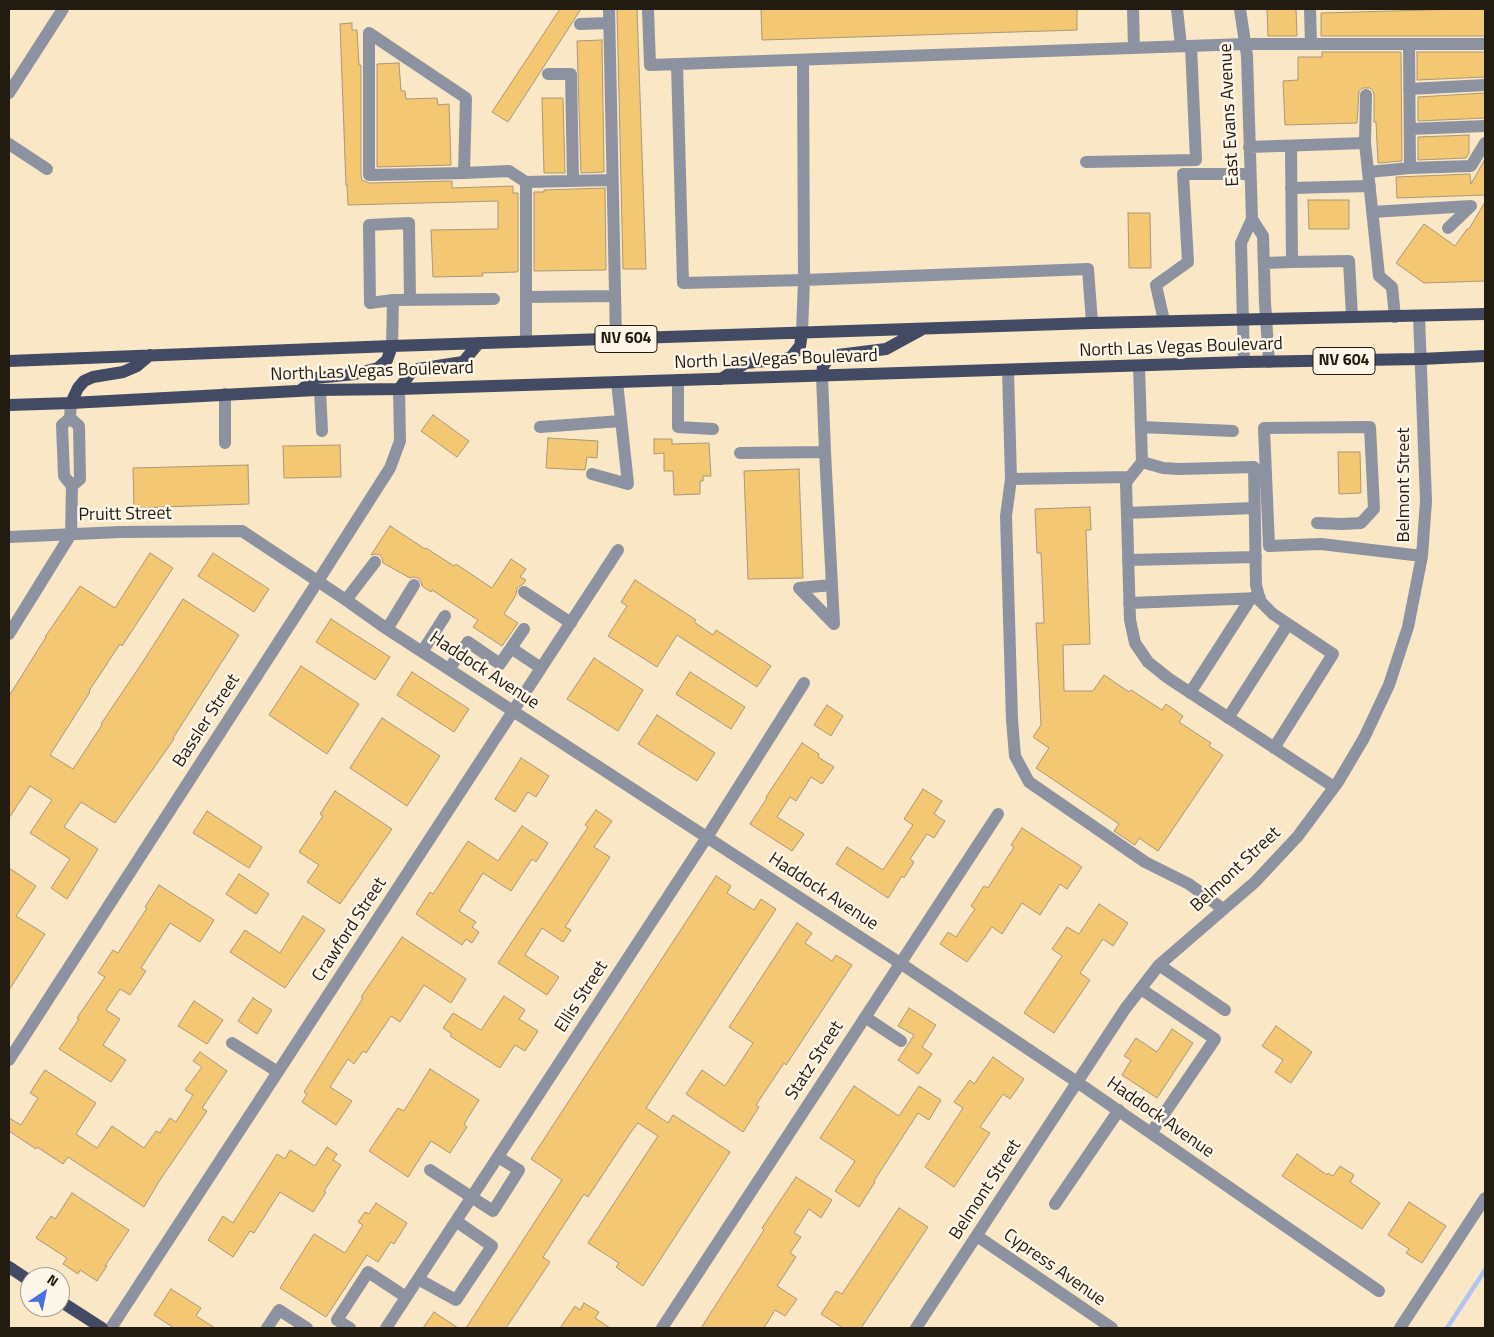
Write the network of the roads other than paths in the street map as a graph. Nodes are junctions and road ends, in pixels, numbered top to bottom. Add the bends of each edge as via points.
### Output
1 (63, 9) edge
2 (609, 9) edge
3 (648, 9) edge
4 (1133, 9) edge
5 (1177, 9) edge
6 (1240, 9) edge
7 (1310, 9) edge
8 (609, 23) junction
9 (580, 24) dead end
10 (1245, 44) junction
11 (1311, 44) junction
12 (1409, 44) junction
13 (1485, 44) edge
14 (1186, 46) junction
15 (1134, 48) junction
16 (804, 60) junction
17 (677, 64) junction
18 (548, 74) dead end
19 (1485, 85) edge
20 (1409, 89) junction
21 (9, 92) edge
22 (1366, 95) dead end
23 (1485, 126) edge
24 (1410, 130) junction
25 (1366, 143) junction
26 (1485, 143) edge
27 (9, 144) edge
28 (1291, 146) junction
29 (1250, 147) junction
30 (1086, 162) dead end
31 (1410, 168) junction
32 (47, 169) dead end
33 (1368, 172) junction
34 (464, 173) junction
35 (1250, 174) junction
36 (612, 180) junction
37 (573, 181) junction
38 (526, 182) junction
39 (1370, 186) junction
40 (1291, 188) junction
41 (1372, 212) junction
42 (1252, 219) junction
43 (1448, 228) dead end
44 (1292, 262) junction
45 (1264, 263) junction
46 (804, 280) junction
47 (615, 296) junction
48 (526, 297) junction
49 (494, 299) dead end
50 (393, 300) junction
51 (410, 300) junction
52 (1485, 314) edge
53 (1419, 316) junction
54 (1352, 317) junction
55 (1395, 317) junction
56 (1266, 318) junction
57 (1243, 319) junction
58 (1164, 321) junction
59 (1092, 323) junction
60 (924, 329) junction
61 (802, 333) junction
62 (616, 339) junction
63 (526, 342) junction
64 (479, 344) junction
65 (392, 346) junction
66 (150, 355) junction
67 (1485, 356) edge
68 (1420, 360) junction
69 (9, 362) edge
70 (1244, 362) junction
71 (1269, 362) junction
72 (1139, 366) junction
73 (1008, 370) junction
74 (822, 375) junction
75 (721, 379) junction
76 (678, 380) junction
77 (617, 382) junction
78 (399, 389) junction
79 (301, 390) junction
80 (320, 390) junction
81 (225, 394) junction
82 (71, 403) junction
83 (9, 405) edge
84 (70, 418) junction
85 (621, 421) junction
86 (540, 427) dead end
87 (1141, 427) junction
88 (713, 429) dead end
89 (1233, 431) dead end
90 (322, 432) dead end
91 (225, 443) dead end
92 (825, 452) junction
93 (740, 454) dead end
94 (1142, 462) junction
95 (592, 474) dead end
96 (1130, 477) junction
97 (1011, 479) junction
98 (72, 486) junction
99 (1254, 508) junction
100 (1127, 513) junction
101 (1318, 523) dead end
102 (242, 531) joint
103 (72, 534) junction
104 (9, 537) edge
105 (618, 550) dead end
106 (1256, 556) junction
107 (1422, 556) junction
108 (1128, 560) junction
109 (375, 562) dead end
110 (318, 582) junction
111 (414, 585) dead end
112 (832, 585) dead end
113 (524, 592) dead end
114 (1255, 598) junction
115 (346, 600) junction
116 (1129, 603) junction
117 (445, 616) dead end
118 (571, 622) junction
119 (1288, 624) junction
120 (387, 629) junction
121 (524, 629) dead end
122 (9, 634) edge
123 (511, 648) junction
124 (422, 652) junction
125 (541, 668) junction
126 (449, 669) junction
127 (804, 682) dead end
128 (1190, 693) junction
129 (513, 711) junction
130 (1228, 718) junction
131 (1274, 748) junction
132 (1334, 787) junction
133 (998, 814) dead end
134 (707, 837) junction
135 (1223, 909) junction
136 (900, 963) junction
137 (1159, 965) junction
138 (1141, 989) junction
139 (1225, 1010) dead end
140 (865, 1017) junction
141 (901, 1041) dead end
142 (232, 1043) dead end
143 (9, 1060) edge
144 (278, 1072) junction
145 (1077, 1082) junction
146 (1118, 1110) junction
147 (1151, 1133) junction
148 (498, 1157) junction
149 (430, 1170) dead end
150 (472, 1197) junction
151 (1485, 1198) edge
152 (1055, 1204) dead end
153 (456, 1221) junction
154 (977, 1236) junction
155 (9, 1267) edge
156 (20, 1274) edge
157 (418, 1278) junction
158 (1379, 1291) dead end
159 (406, 1297) junction
160 (70, 1307) edge
161 (102, 1328) edge
162 (111, 1328) edge
163 (267, 1328) edge
164 (308, 1328) edge
165 (350, 1328) edge
166 (386, 1328) edge
167 (662, 1328) edge
168 (916, 1328) edge
169 (1112, 1328) edge
170 (1400, 1328) edge

1 - 21 street
2 - 8 street
3 - 17 street via 650,65
4 - 15 street
5 - 14 street
6 - 10 street, East Evans Avenue
7 - 11 street
8 - 9 street
8 - 36 street
10 - 11 street
10 - 14 street
10 - 29 street, East Evans Avenue
11 - 12 street
12 - 13 street
12 - 20 street
14 - 15 street
14 - 30 street via 1196,160
15 - 16 street
16 - 17 street
16 - 46 street
17 - 46 street via 683,283
18 - 37 street via 571,74
19 - 20 street
20 - 24 street
22 - 25 street
23 - 24 street
24 - 31 street
25 - 28 street
25 - 33 street
26 - 31 street via 1471,166
27 - 32 street
28 - 29 street
28 - 40 street
29 - 35 street, East Evans Avenue
31 - 33 street
33 - 39 street
34 - 34 street via 370,175 369,33 466,98
34 - 38 street via 509,171
35 - 42 street, East Evans Avenue
35 - 58 street via 1183,174 1188,262 1156,285
36 - 37 street
36 - 47 street
37 - 38 street
38 - 48 street
39 - 40 street
39 - 41 street
40 - 44 street
41 - 43 street via 1471,206
41 - 55 street via 1379,276 1392,287
42 - 45 street, East Evans Avenue via 1263,236
42 - 57 street, East Evans Avenue via 1241,243
44 - 45 street
44 - 54 street via 1349,261
45 - 56 street, East Evans Avenue
46 - 59 street via 1088,269
46 - 61 street
47 - 48 street
47 - 62 street
48 - 63 street
49 - 51 street
50 - 51 street
50 - 51 street via 370,302 370,225 409,223
50 - 65 street
52 - 53 main road, North Las Vegas Boulevard / NV 604
53 - 55 main road, North Las Vegas Boulevard / NV 604
53 - 68 street, Belmont Street
54 - 55 main road, North Las Vegas Boulevard / NV 604
54 - 56 main road, North Las Vegas Boulevard / NV 604
56 - 57 main road, North Las Vegas Boulevard / NV 604
56 - 71 street, East Evans Avenue
57 - 58 main road, North Las Vegas Boulevard / NV 604
57 - 70 street, East Evans Avenue
58 - 59 main road, North Las Vegas Boulevard / NV 604
59 - 60 main road, North Las Vegas Boulevard / NV 604
60 - 61 main road, North Las Vegas Boulevard / NV 604
60 - 74 main road via 886,349 830,357 823,366
61 - 62 main road, North Las Vegas Boulevard / NV 604
61 - 75 main road via 800,346 791,357 746,363
62 - 63 main road, North Las Vegas Boulevard / NV 604
63 - 64 main road, North Las Vegas Boulevard / NV 604
64 - 65 main road, North Las Vegas Boulevard / NV 604
64 - 78 main road via 463,362 418,368
65 - 66 main road, North Las Vegas Boulevard / NV 604
65 - 79 main road via 387,360 378,368 316,378
66 - 69 main road, North Las Vegas Boulevard / NV 604
66 - 82 main road via 124,372 84,381
67 - 68 main road, North Las Vegas Boulevard / NV 604
68 - 71 main road, North Las Vegas Boulevard / NV 604
68 - 107 street, Belmont Street via 1426,501
70 - 71 main road, North Las Vegas Boulevard / NV 604
70 - 72 main road, North Las Vegas Boulevard / NV 604
72 - 73 main road, North Las Vegas Boulevard / NV 604
72 - 87 street
73 - 74 main road, North Las Vegas Boulevard / NV 604
73 - 97 street
74 - 75 main road, North Las Vegas Boulevard / NV 604
74 - 92 street
75 - 76 main road, North Las Vegas Boulevard / NV 604
76 - 77 main road, North Las Vegas Boulevard / NV 604
76 - 88 street via 678,427
77 - 78 main road, North Las Vegas Boulevard / NV 604
77 - 85 street
78 - 80 main road, North Las Vegas Boulevard / NV 604
78 - 110 street, Bassler Street via 400,441 390,468
79 - 80 main road, North Las Vegas Boulevard / NV 604
79 - 81 main road, North Las Vegas Boulevard / NV 604
80 - 90 street
81 - 82 main road, North Las Vegas Boulevard / NV 604
81 - 91 street
82 - 83 main road, North Las Vegas Boulevard / NV 604
82 - 84 street
84 - 98 street via 62,425 62,449 64,476
84 - 98 street via 80,426 80,479
85 - 86 street
85 - 95 street via 628,484
87 - 89 street
87 - 94 street
92 - 93 street
92 - 112 street
94 - 96 street
94 - 99 street via 1179,469 1254,467
96 - 97 street
96 - 100 street via 1126,483
97 - 135 street via 1006,516 1015,756 1029,782 1145,862 1189,884
98 - 103 street
99 - 100 street
99 - 106 street
100 - 108 street
101 - 107 street via 1361,523 1374,509 1370,426 1264,428 1269,546 1321,544
102 - 103 street, Pruitt Street
102 - 110 street, Haddock Avenue
103 - 104 street, Pruitt Street
103 - 122 street
105 - 118 street, Crawford Street
106 - 108 street
106 - 114 street
107 - 132 street, Belmont Street via 1408,627 1389,685 1364,738
108 - 116 street
109 - 115 street
110 - 115 street, Haddock Avenue
110 - 143 street, Bassler Street
111 - 120 street
113 - 118 street
114 - 116 street
114 - 119 street
114 - 128 street
115 - 120 street, Haddock Avenue
116 - 128 street via 1135,643 1148,662
117 - 124 street
118 - 125 street, Crawford Street
119 - 130 street
119 - 131 street via 1333,654
120 - 124 street, Haddock Avenue
121 - 123 street
123 - 125 street
123 - 126 street via 500,664 468,642
124 - 126 street, Haddock Avenue
125 - 129 street, Crawford Street
126 - 129 street, Haddock Avenue
127 - 134 street, Ellis Street
128 - 130 street
129 - 134 street, Haddock Avenue
129 - 144 street, Crawford Street
130 - 131 street
131 - 132 street
132 - 135 street, Belmont Street via 1298,836 1255,882
133 - 136 street, Statz Street
134 - 136 street, Haddock Avenue
134 - 148 street, Ellis Street
135 - 137 street, Belmont Street
136 - 140 street, Statz Street
136 - 145 street, Haddock Avenue
137 - 138 street, Belmont Street
137 - 139 street
138 - 145 street, Belmont Street
138 - 147 street via 1216,1039
140 - 141 street
140 - 167 street, Statz Street
142 - 144 street
144 - 162 street, Crawford Street
145 - 146 street, Haddock Avenue
145 - 154 street, Belmont Street
146 - 147 street, Haddock Avenue
146 - 152 street
147 - 158 street, Haddock Avenue
148 - 150 street, Ellis Street
148 - 150 street via 519,1170 493,1211
149 - 150 street
150 - 153 street, Ellis Street
151 - 170 street
153 - 157 street, Ellis Street
153 - 157 street via 492,1246 487,1254 456,1300
154 - 168 street, Belmont Street
154 - 169 street, Cypress Avenue
155 - 156 main road
157 - 159 street, Ellis Street
159 - 165 street via 368,1272 337,1320
159 - 166 street, Ellis Street
160 - 161 main road
163 - 164 street via 279,1310

